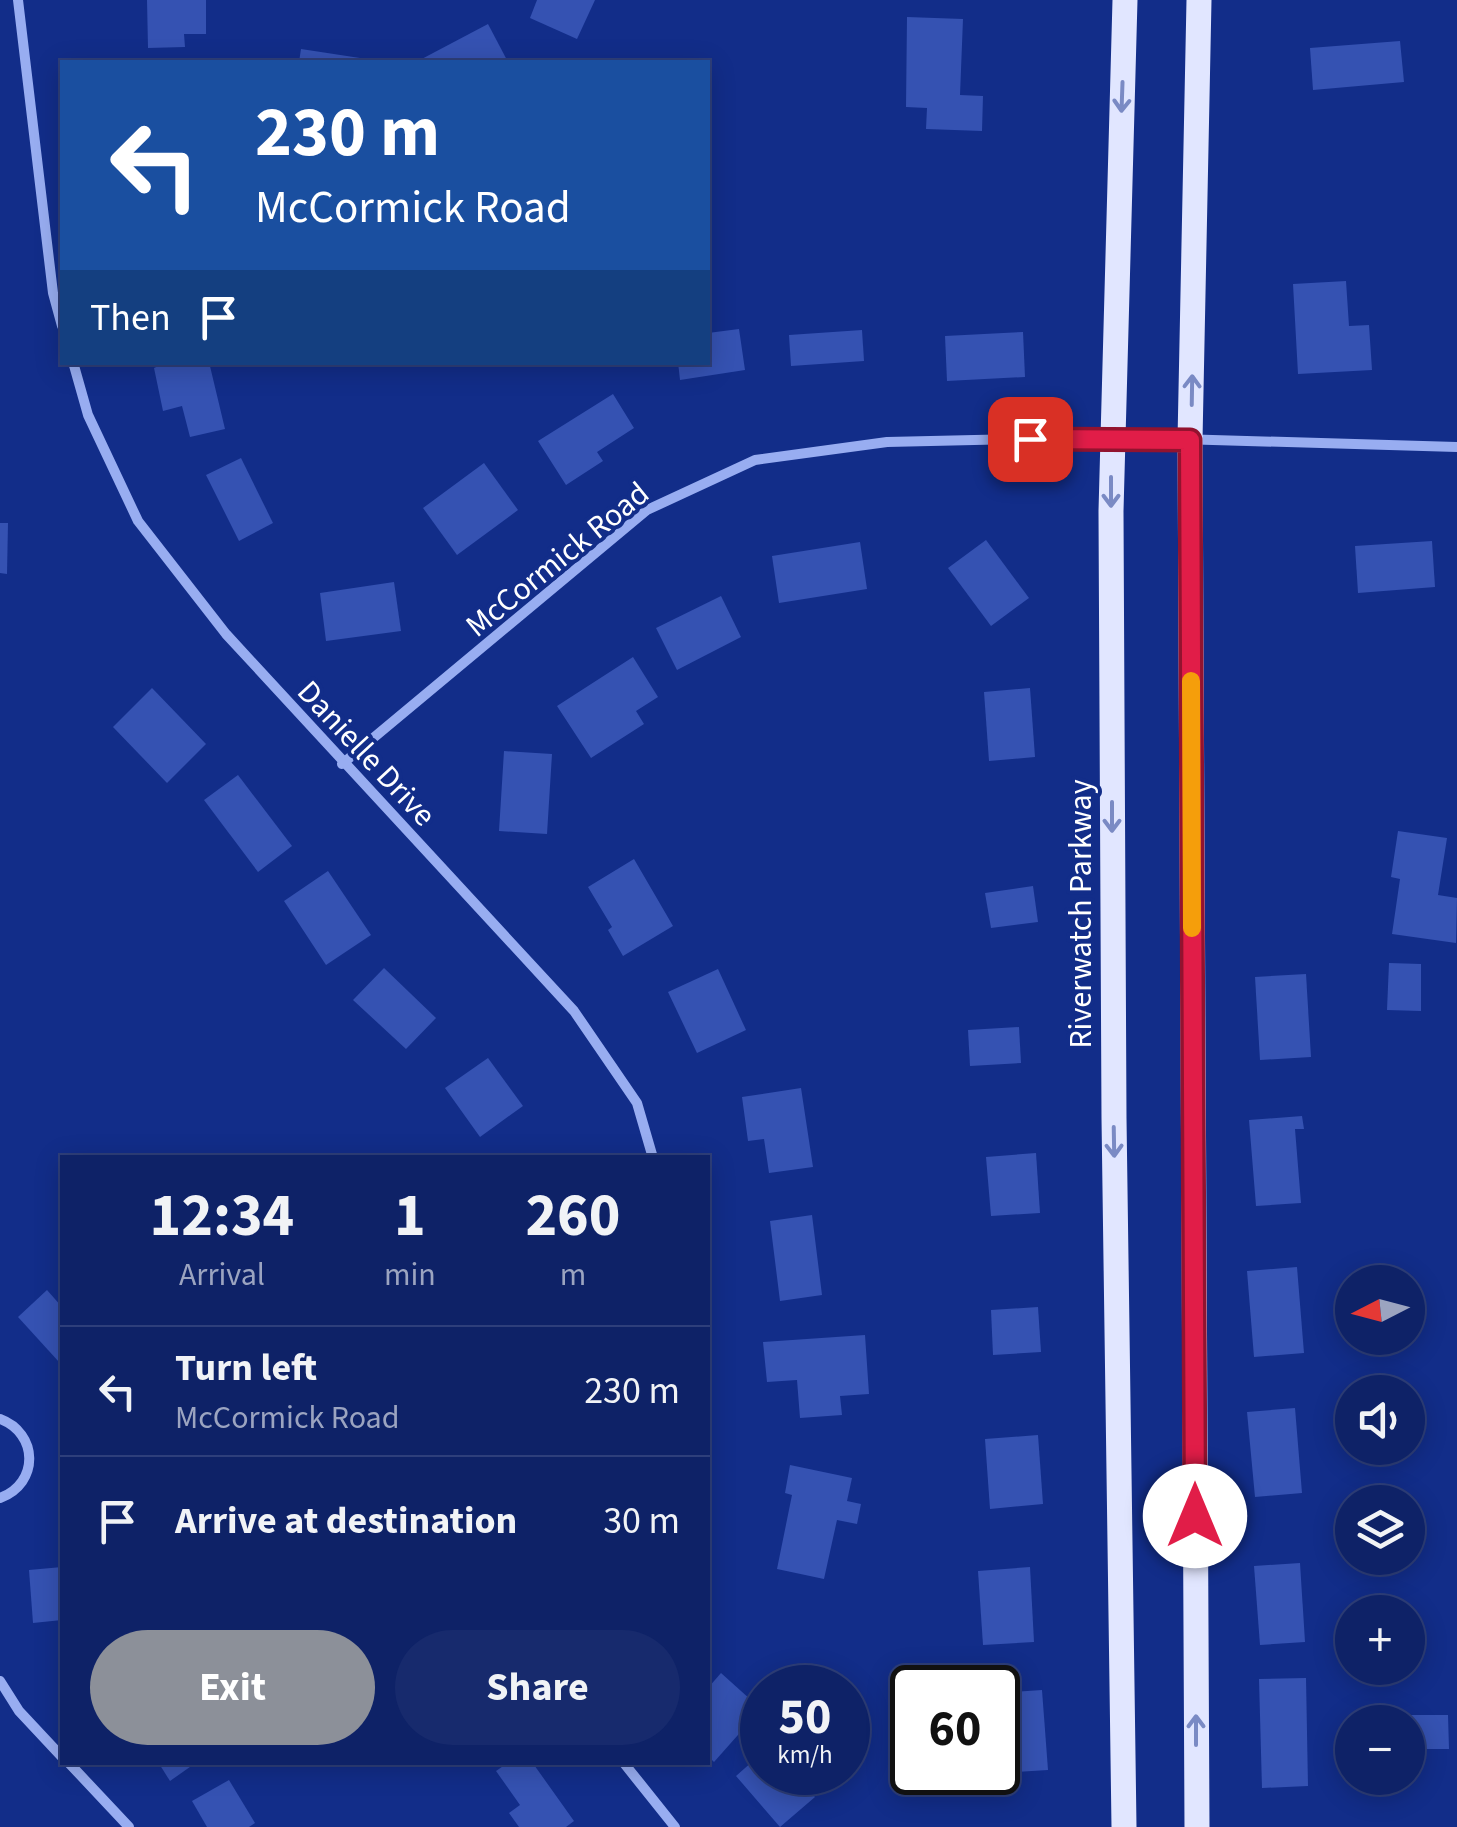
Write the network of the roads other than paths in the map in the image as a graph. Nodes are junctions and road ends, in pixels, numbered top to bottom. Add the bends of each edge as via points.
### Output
1 (18, 0) edge
2 (1124, 0) edge
3 (1200, 0) edge
4 (60, 319) edge
5 (74, 365) edge
6 (1111, 437) junction
7 (1190, 440) junction
8 (1457, 446) edge
9 (342, 764) junction
10 (652, 1155) edge
11 (0, 1418) edge
12 (0, 1498) edge
13 (0, 1681) edge
14 (60, 1755) edge
15 (71, 1765) edge
16 (625, 1765) edge
17 (672, 1823) edge
18 (129, 1827) edge
19 (660, 1827) edge
20 (1124, 1827) edge
21 (1196, 1827) edge

1 - 4 street
2 -> 6 main road, Riverwatch Parkway
7 -> 3 main road
5 - 9 street, Danielle Drive via 88,415 138,521 226,634
6 - 7 street, McCormick Road
6 - 9 street, McCormick Road via 887,442 755,460 647,510
6 -> 20 main road, Riverwatch Parkway
7 - 8 street, McCormick Road
21 -> 7 main road
9 - 10 street, Danielle Drive via 574,1011 637,1104
11 - 12 street via 25,1437 30,1463 20,1486
13 - 14 street
15 - 18 street
16 - 17 street
17 - 19 street

